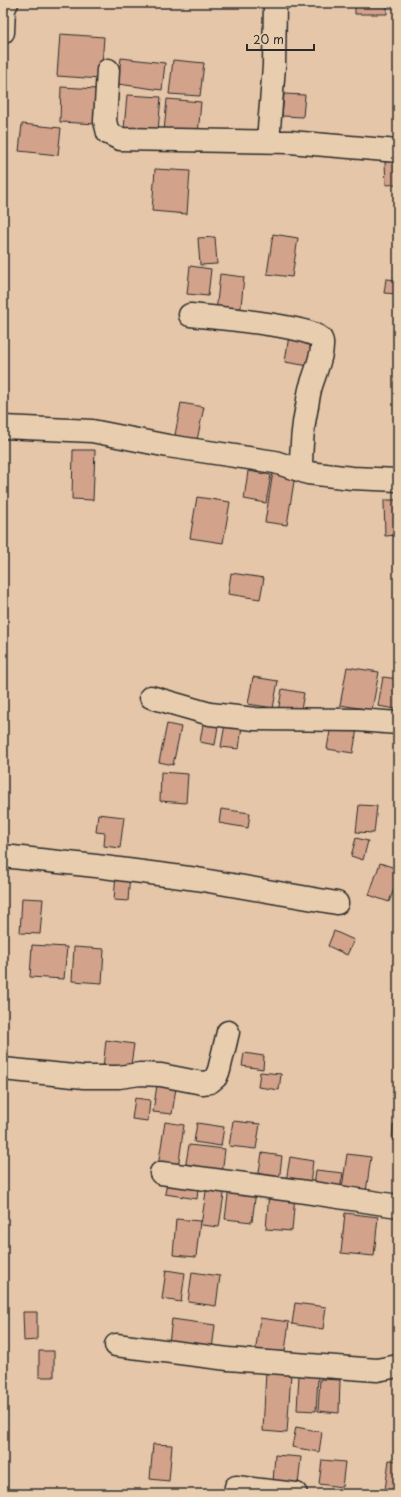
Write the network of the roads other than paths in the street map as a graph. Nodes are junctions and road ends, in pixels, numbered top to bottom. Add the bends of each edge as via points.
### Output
1 (8, 3) edge
2 (275, 3) edge
3 (3, 32) edge
4 (108, 70) dead end
5 (268, 141) junction
6 (398, 151) edge
7 (190, 316) dead end
8 (3, 427) edge
9 (301, 470) junction
10 (398, 480) edge
11 (151, 697) dead end
12 (398, 724) edge
13 (3, 856) edge
14 (337, 903) dead end
15 (228, 1032) dead end
16 (3, 1069) edge
17 (161, 1173) dead end
18 (398, 1206) edge
19 (116, 1346) dead end
20 (398, 1366) edge
21 (236, 1487) dead end
22 (296, 1494) edge

1 - 3 street via 4,8
2 - 5 street via 274,66
4 - 5 street via 104,121 108,133 120,139
5 - 6 street
7 - 9 street via 271,324 311,333 322,339 302,433
8 - 9 street via 92,431 168,446 275,462
9 - 10 street via 352,478
11 - 12 street via 210,714 255,719 358,720
13 - 14 street via 189,878
15 - 16 street via 216,1077 210,1082 202,1083 161,1075 84,1077
17 - 18 street
19 - 20 street via 377,1370
21 - 22 street

